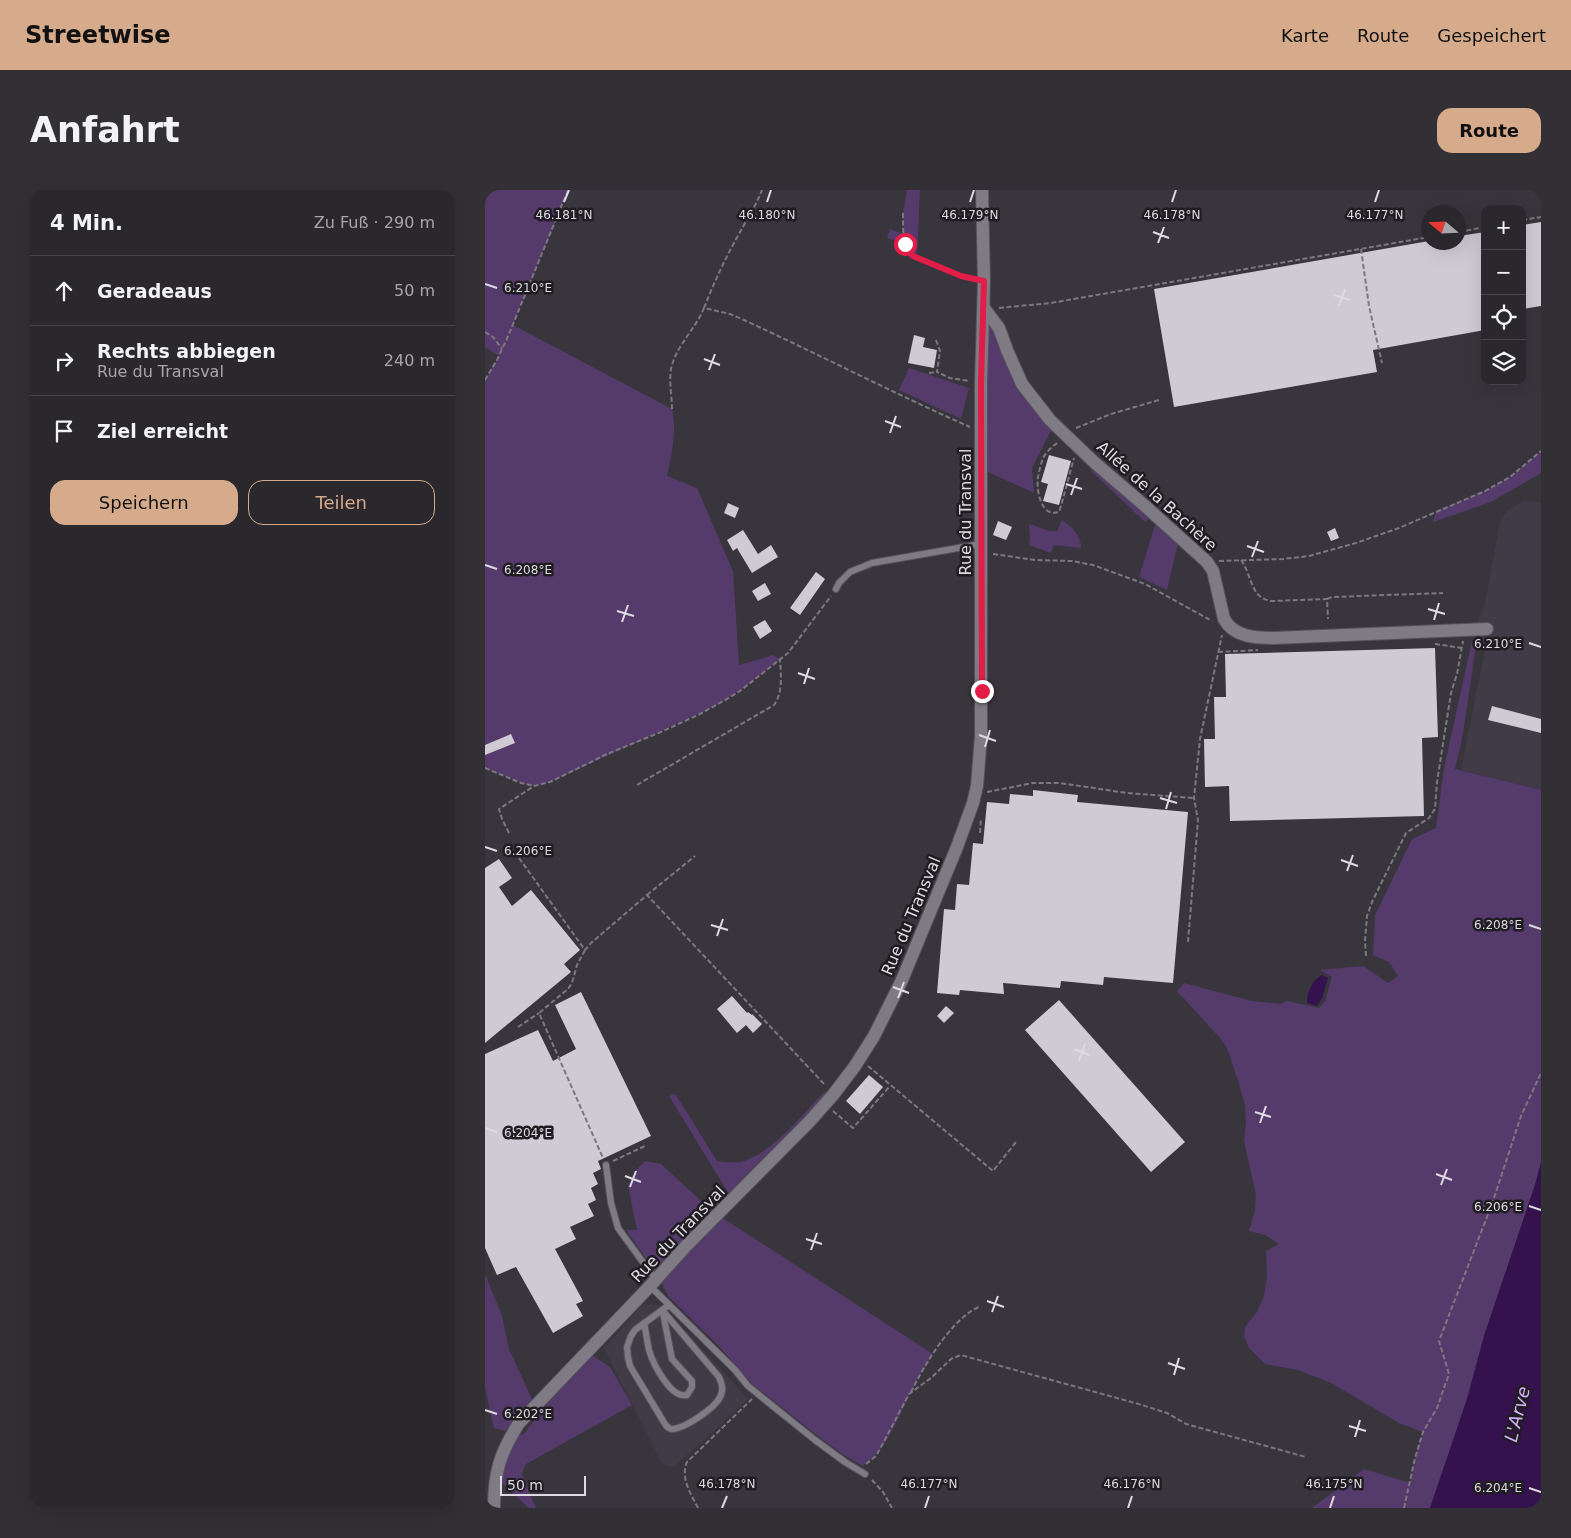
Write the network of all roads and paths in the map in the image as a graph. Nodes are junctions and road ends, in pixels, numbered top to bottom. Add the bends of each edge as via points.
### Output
1 (568, 190) edge
2 (762, 190) edge
3 (982, 190) edge
4 (903, 214) dead end
5 (1541, 217) edge
6 (1526, 219) edge
7 (1481, 228) edge
8 (1466, 231) edge
9 (1421, 238) edge
10 (1361, 249) junction
11 (984, 281) junction
12 (704, 308) junction
13 (984, 308) junction
14 (485, 332) edge
15 (936, 340) dead end
16 (502, 349) junction
17 (1382, 363) dead end
18 (937, 372) junction
19 (929, 373) dead end
20 (485, 380) edge
21 (981, 383) junction
22 (1159, 400) dead end
23 (672, 408) dead end
24 (981, 432) junction
25 (1065, 434) junction
26 (1076, 444) junction
27 (1541, 451) edge
28 (981, 548) junction
29 (1241, 560) junction
30 (1207, 562) junction
31 (835, 589) joint
32 (1443, 593) dead end
33 (1327, 599) junction
34 (1328, 619) dead end
35 (1227, 625) junction
36 (1467, 629) junction
37 (1487, 629) dead end
38 (780, 659) junction
39 (485, 768) edge
40 (637, 785) dead end
41 (534, 786) junction
42 (975, 793) junction
43 (1194, 798) junction
44 (509, 833) dead end
45 (695, 856) dead end
46 (519, 858) dead end
47 (647, 895) junction
48 (1187, 942) dead end
49 (585, 950) junction
50 (1366, 956) dead end
51 (539, 1013) junction
52 (519, 1027) dead end
53 (872, 1070) dead end
54 (1541, 1074) edge
55 (891, 1086) junction
56 (828, 1088) dead end
57 (844, 1121) dead end
58 (1017, 1142) dead end
59 (647, 1145) dead end
60 (606, 1165) junction
61 (653, 1283) junction
62 (669, 1305) junction
63 (979, 1307) dead end
64 (663, 1311) junction
65 (644, 1323) junction
66 (758, 1394) junction
67 (909, 1394) junction
68 (1306, 1457) dead end
69 (858, 1469) junction
70 (865, 1474) joint
71 (493, 1508) edge
72 (698, 1508) edge
73 (893, 1508) edge
74 (1405, 1508) edge

1 - 16 path
2 - 12 path via 719,271
3 - 11 street, Rue du Transval
4 - 11 path via 903,234 911,254 961,276
5 - 6 path
7 - 8 path
9 - 10 path
10 - 13 path via 1051,303
10 - 17 path
11 - 13 street, Rue du Transval
12 - 23 path via 672,364
12 - 24 path via 744,320
13 - 21 street, Rue du Transval
13 - 25 street, Allée de la Bachère via 999,328 1022,384
14 - 16 path
15 - 18 path via 940,350
16 - 20 path
18 - 19 path
18 - 21 path via 950,378
21 - 24 street, Rue du Transval
22 - 25 path via 1087,423
24 - 28 street, Rue du Transval
25 - 26 street, Allée de la Bachère
25 - 26 path via 1044,456 1037,481 1041,504 1052,513 1059,512
26 - 30 street, Allée de la Bachère
27 - 29 path via 1510,477 1485,491 1399,528 1309,556
28 - 31 lane via 872,563 850,572
28 - 35 path via 1035,560 1072,562 1120,574 1214,622
28 - 42 street, Rue du Transval via 981,736
29 - 30 path
29 - 33 path via 1255,592 1267,601
30 - 35 street, Allée de la Bachère via 1213,571
31 - 38 path via 797,642
32 - 33 path
33 - 34 path
35 - 36 street via 1239,633 1261,638
35 - 43 path via 1220,639 1200,739
36 - 37 street
36 - 50 path via 1451,694 1435,809 1429,818 1406,833 1372,902 1367,916
38 - 40 path via 779,696 773,705
38 - 41 path via 740,691 713,707 550,782
39 - 41 path
41 - 44 path via 499,809
42 - 43 path via 1033,782
42 - 61 street, Rue du Transval via 957,847 902,980 855,1066 809,1122
43 - 48 path via 1198,820
45 - 47 path
46 - 49 path
47 - 49 path
47 - 56 path
49 - 51 path via 568,989
51 - 52 path
51 - 60 path
53 - 55 path
54 - 74 path via 1521,1116 1492,1204 1439,1340 1449,1374 1437,1408 1423,1432
55 - 57 path via 853,1128
55 - 58 path via 993,1171
59 - 60 path
60 - 61 lane via 617,1228
61 - 62 lane
61 - 71 street, Rue du Transval via 614,1319 519,1423 499,1462
62 - 64 lane
62 - 66 lane
63 - 67 path via 966,1313 951,1330
64 - 65 lane
64 - 65 lane via 672,1359 692,1381 687,1395 676,1394 661,1374 649,1349
64 - 65 lane via 721,1380 720,1397 699,1418 675,1428 667,1427 630,1366 628,1344 635,1330
66 - 69 lane via 815,1440
66 - 72 path via 687,1462 686,1481
67 - 68 path via 925,1384 951,1359 965,1356 1143,1405 1167,1413 1185,1424
67 - 69 path via 876,1456
69 - 70 lane
70 - 73 path

